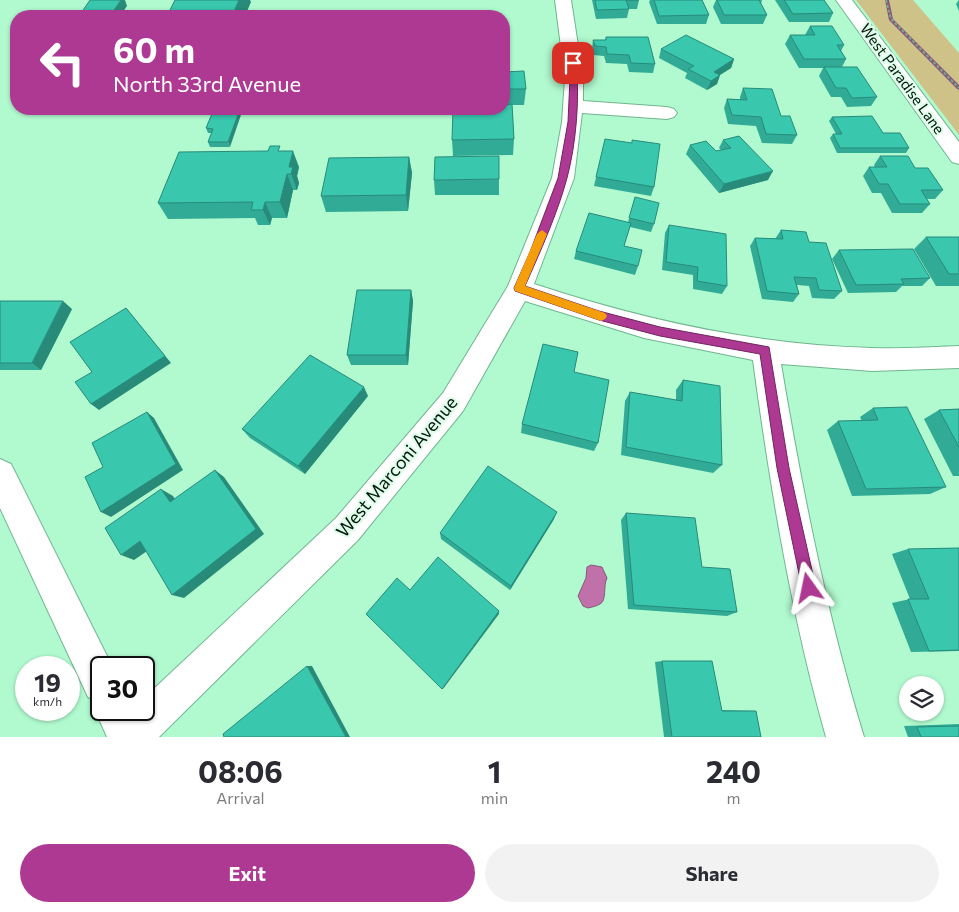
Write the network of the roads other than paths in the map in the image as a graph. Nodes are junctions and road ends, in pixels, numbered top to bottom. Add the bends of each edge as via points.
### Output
1 (563, 0) edge
2 (844, 0) edge
3 (573, 106) junction
4 (666, 113) dead end
5 (959, 157) edge
6 (519, 288) junction
7 (765, 350) junction
8 (959, 358) edge
9 (0, 474) edge
10 (90, 661) edge
11 (119, 721) edge
12 (127, 737) edge
13 (131, 737) edge
14 (845, 737) edge

1 - 3 street, West Marconi Avenue via 574,78
2 - 5 street, West Paradise Lane
3 - 4 street
3 - 6 street, West Marconi Avenue via 563,178
6 - 7 street via 599,316 660,332
6 - 13 street, West Marconi Avenue via 454,402 347,529
7 - 8 street via 862,360
7 - 14 street via 783,468
9 - 10 street
11 - 12 street

